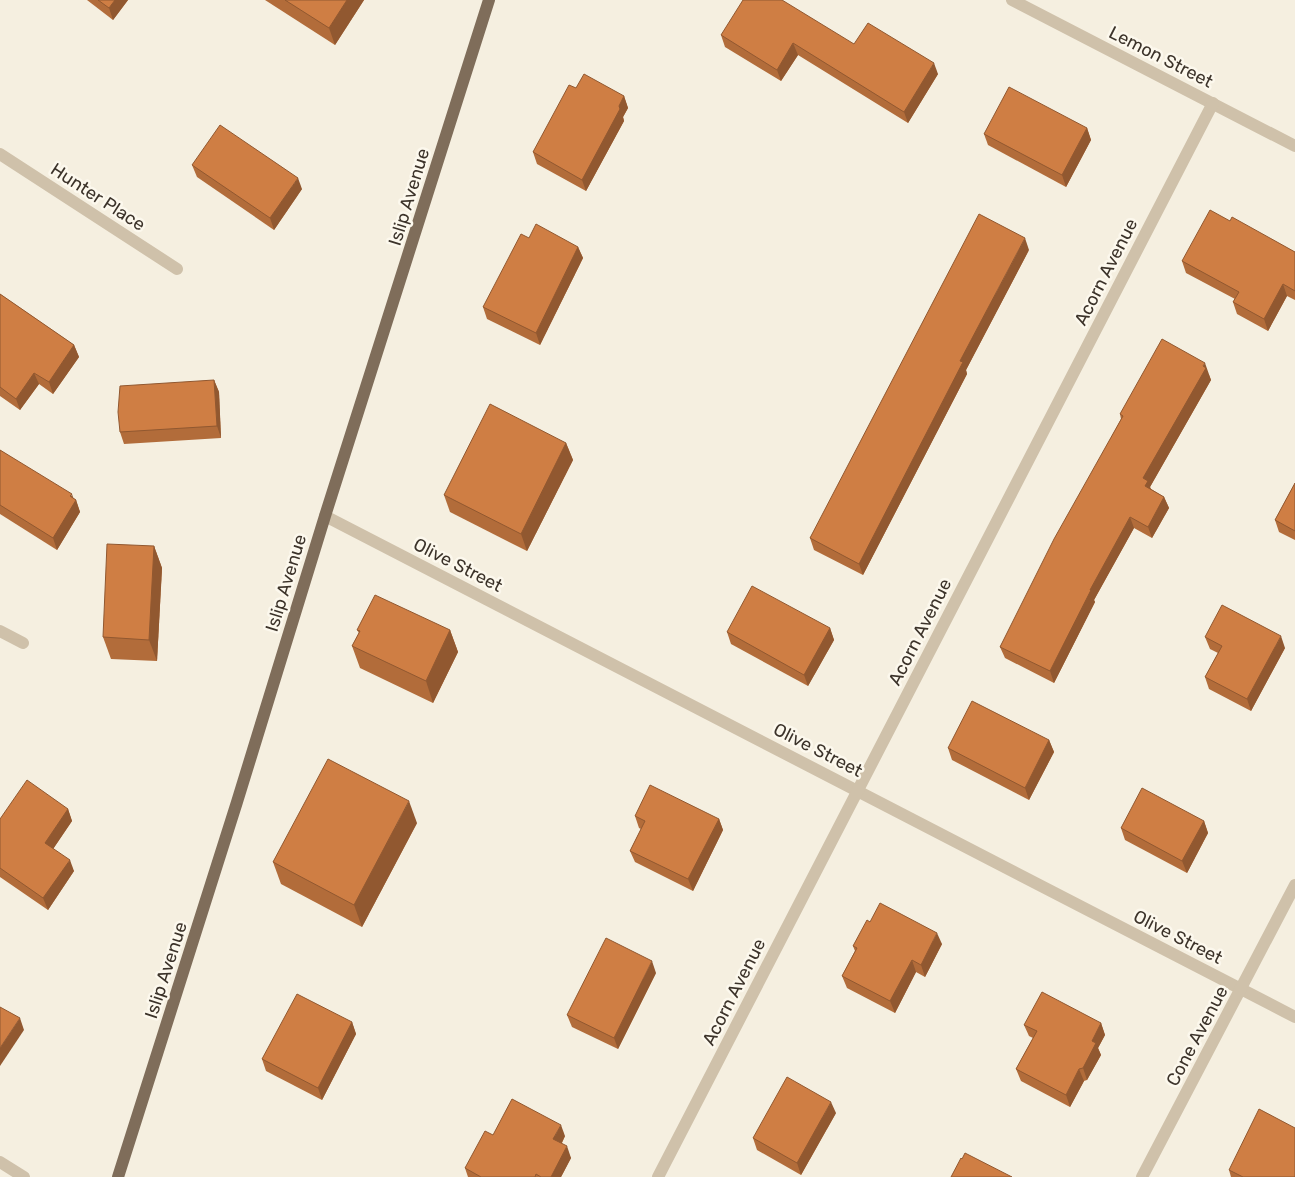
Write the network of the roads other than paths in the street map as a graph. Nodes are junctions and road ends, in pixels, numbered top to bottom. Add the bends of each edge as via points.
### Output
1 (489, 0) edge
2 (1012, 0) edge
3 (1213, 103) junction
4 (1295, 146) edge
5 (0, 154) edge
6 (177, 269) dead end
7 (325, 516) junction
8 (0, 631) edge
9 (23, 643) dead end
10 (857, 790) junction
11 (1295, 885) edge
12 (1241, 989) junction
13 (1295, 1017) edge
14 (0, 1162) edge
15 (24, 1177) edge
16 (118, 1177) edge
17 (658, 1177) edge
18 (1142, 1177) edge

1 - 7 main road, Islip Avenue
2 - 3 street, Lemon Street
3 - 4 street, Lemon Street
3 - 10 street, Acorn Avenue
5 - 6 street, Hunter Place
7 - 10 street, Olive Street
7 - 16 main road, Islip Avenue
8 - 9 street
10 - 12 street, Olive Street
10 - 17 street, Acorn Avenue
11 - 12 street, Cone Avenue
12 - 13 street, Olive Street
12 - 18 street, Cone Avenue
14 - 15 street

